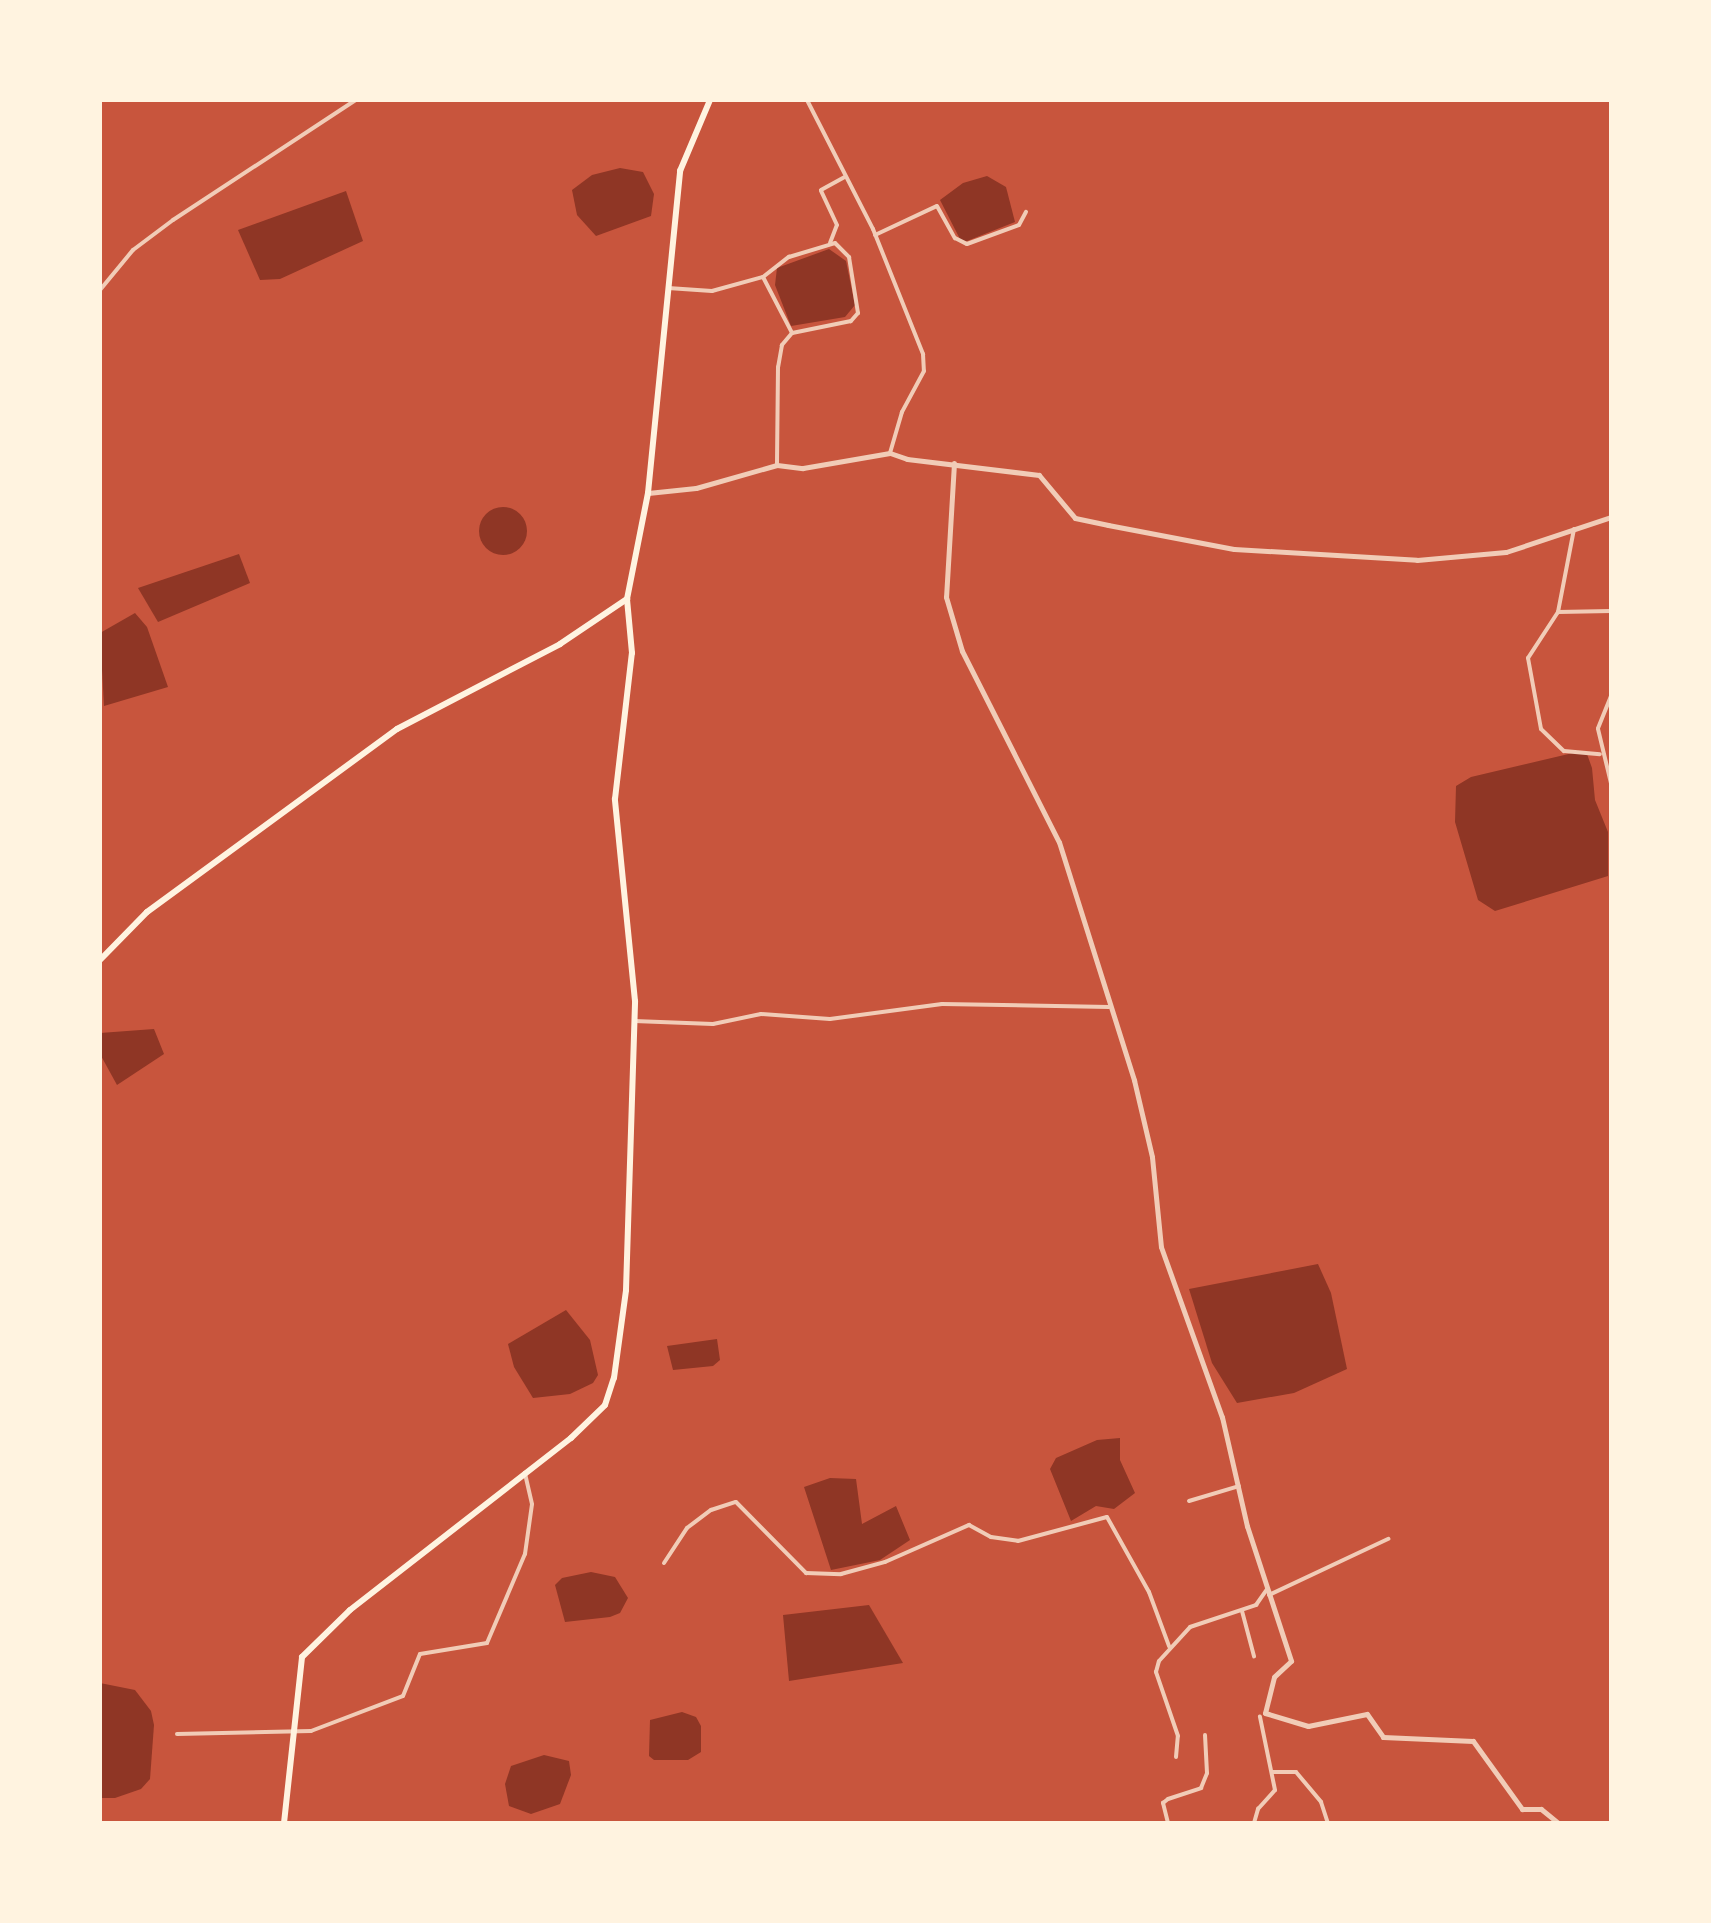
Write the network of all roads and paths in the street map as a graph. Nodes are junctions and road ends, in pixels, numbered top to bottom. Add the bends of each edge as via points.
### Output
1 (356, 100) edge
2 (710, 100) edge
3 (807, 100) edge
4 (844, 177) junction
5 (1026, 212) dead end
6 (875, 235) junction
7 (830, 244) junction
8 (763, 277) junction
9 (668, 288) junction
10 (100, 290) edge
11 (792, 333) junction
12 (890, 453) junction
13 (954, 463) junction
14 (777, 465) junction
15 (648, 493) junction
16 (1610, 518) edge
17 (1574, 529) junction
18 (627, 599) junction
19 (1611, 611) edge
20 (1558, 612) junction
21 (1611, 696) edge
22 (1600, 754) junction
23 (1611, 783) edge
24 (100, 960) edge
25 (1109, 1007) junction
26 (634, 1021) junction
27 (525, 1473) junction
28 (1239, 1486) junction
29 (1189, 1501) dead end
30 (1388, 1539) dead end
31 (664, 1563) dead end
32 (1268, 1592) junction
33 (1242, 1611) junction
34 (1169, 1646) junction
35 (1254, 1656) dead end
36 (1260, 1717) dead end
37 (291, 1732) junction
38 (177, 1734) dead end
39 (1205, 1735) dead end
40 (1176, 1757) dead end
41 (1273, 1772) junction
42 (284, 1823) edge
43 (1168, 1823) edge
44 (1254, 1823) edge
45 (1328, 1823) edge
46 (1558, 1823) edge

1 - 10 street via 173,220 133,250
2 - 9 main road via 680,171
3 - 4 street
4 - 6 street
4 - 7 street via 821,190 837,225
5 - 6 street via 1019,225 967,244 958,242 937,206
6 - 12 street via 923,354 924,371 902,412
7 - 8 street via 789,257
7 - 11 street via 849,257 858,313 851,321
8 - 9 street via 712,291
8 - 11 street
9 - 15 main road
11 - 14 street via 782,345 778,367
12 - 13 street
12 - 14 street via 803,468
13 - 17 street via 1039,475 1075,518 1234,549 1417,560 1506,552
13 - 25 street via 946,597 962,651 1059,842 1095,947
14 - 15 street via 696,488
15 - 18 main road
16 - 17 street
17 - 20 street
18 - 24 main road via 560,644 397,729 147,912
18 - 26 main road via 632,653 615,799
19 - 20 street
20 - 22 street via 1528,658 1541,729 1564,751
21 - 22 street via 1599,719
22 - 23 street
25 - 26 street via 942,1004 830,1019 761,1014 713,1024
25 - 28 street via 1144,1116 1161,1247 1222,1417
26 - 27 main road via 626,1290 614,1378 605,1405
27 - 37 main road via 324,1633 302,1657
27 - 37 street via 532,1504 525,1554 487,1643 420,1654 403,1696 311,1731
28 - 29 street
28 - 32 street
30 - 32 street
31 - 34 street via 687,1528 711,1510 736,1502 806,1573 818,1574 841,1574 885,1562 969,1525 991,1537 1018,1541 1107,1517 1149,1592
32 - 33 street
32 - 46 street via 1291,1661 1274,1677 1265,1713 1308,1726 1367,1714 1383,1737 1473,1741 1522,1809 1541,1809
33 - 34 street via 1190,1627
33 - 35 street
34 - 40 street via 1156,1672 1178,1736
36 - 41 street
37 - 38 street
37 - 42 main road
39 - 43 street via 1207,1773 1201,1788 1163,1803
41 - 44 street via 1275,1790 1258,1809
41 - 45 street via 1296,1772 1321,1802

